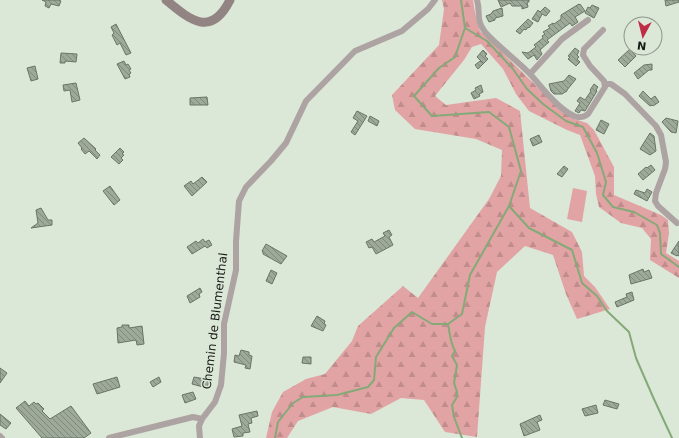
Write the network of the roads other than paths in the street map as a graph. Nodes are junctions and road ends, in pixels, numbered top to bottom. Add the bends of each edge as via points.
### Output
1 (166, 0) edge
2 (230, 0) edge
3 (434, 0) edge
4 (479, 1) edge
5 (588, 20) dead end
6 (603, 30) dead end
7 (530, 74) junction
8 (605, 84) junction
9 (677, 223) dead end
10 (202, 419) junction
11 (109, 438) edge
12 (200, 438) edge

1 - 2 street via 192,20 203,22 216,19
3 - 10 street, Chemin de Blumenthal via 428,9 402,31 355,51 306,102 286,143 246,187 239,201 236,270 224,324 221,385 215,402
4 - 7 street via 479,21 485,32
5 - 7 street via 562,39
6 - 8 street via 584,49 583,55
7 - 8 street via 558,103 579,118 588,114
8 - 9 street via 611,84 625,94 656,126 661,135 666,162 655,201
10 - 11 street via 192,417
10 - 12 street

